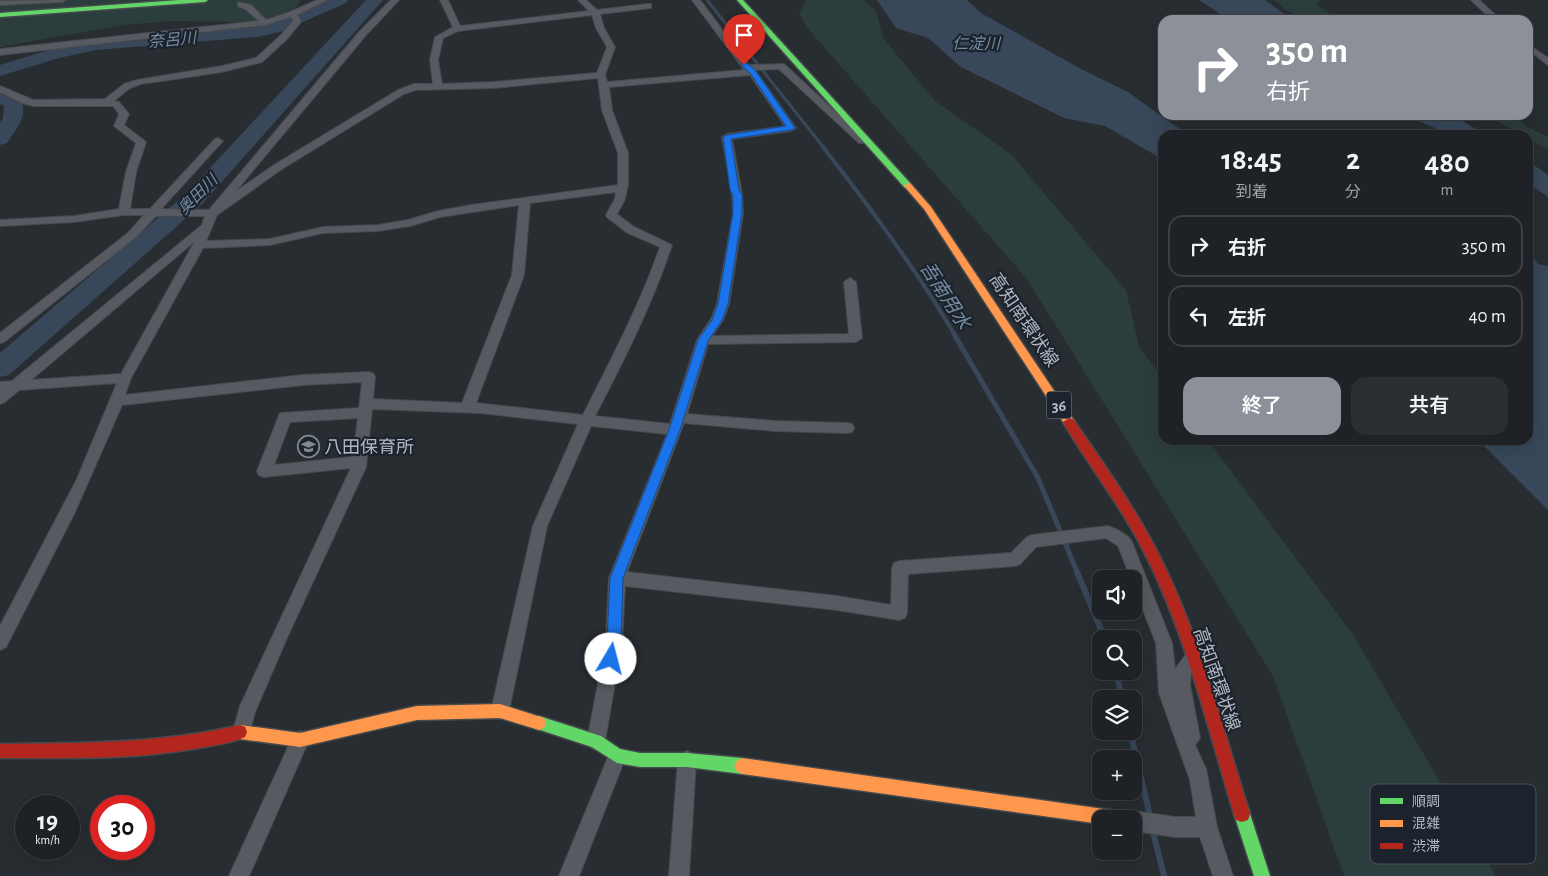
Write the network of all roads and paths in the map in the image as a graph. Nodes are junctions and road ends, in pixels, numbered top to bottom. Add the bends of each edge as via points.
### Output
1 (62, 0) edge
2 (205, 0) edge
3 (323, 0) edge
4 (395, 0) edge
5 (444, 0) edge
6 (582, 0) edge
7 (696, 0) edge
8 (740, 0) edge
9 (1475, 0) edge
10 (0, 3) edge
11 (241, 4) dead end
12 (648, 6) dead end
13 (594, 11) junction
14 (0, 15) edge
15 (1492, 15) edge
16 (295, 18) junction
17 (265, 23) junction
18 (455, 29) junction
19 (1533, 50) edge
20 (0, 52) edge
21 (1548, 62) edge
22 (750, 69) junction
23 (601, 75) junction
24 (604, 85) junction
25 (438, 87) junction
26 (0, 89) edge
27 (107, 102) junction
28 (218, 141) dead end
29 (903, 178) junction
30 (621, 188) junction
31 (526, 200) junction
32 (124, 212) junction
33 (155, 212) junction
34 (212, 213) junction
35 (0, 223) edge
36 (206, 226) junction
37 (198, 245) junction
38 (850, 282) dead end
39 (0, 339) edge
40 (703, 340) junction
41 (125, 378) junction
42 (0, 386) edge
43 (16, 386) junction
44 (0, 399) edge
45 (118, 400) junction
46 (467, 408) junction
47 (364, 409) junction
48 (587, 419) junction
49 (677, 424) junction
50 (847, 428) dead end
51 (359, 462) junction
52 (617, 578) junction
53 (0, 642) edge
54 (1193, 658) junction
55 (500, 711) junction
56 (242, 731) junction
57 (300, 740) junction
58 (596, 741) junction
59 (0, 751) edge
60 (617, 756) junction
61 (686, 760) junction
62 (1198, 778) junction
63 (1092, 815) edge
64 (1142, 822) edge
65 (1207, 827) junction
66 (239, 876) edge
67 (569, 876) edge
68 (679, 876) edge
69 (1222, 876) edge
70 (1262, 876) edge

1 - 10 street
2 - 14 main road
3 - 16 street
4 - 34 street via 363,33
5 - 18 street
6 - 13 street
7 - 22 street
8 - 29 main road, 高知南環状線 / 36
9 - 15 street
11 - 17 street
12 - 13 street
13 - 18 street
13 - 23 street via 611,47
16 - 17 street
16 - 27 street via 283,38 259,60 140,82 126,86
17 - 20 street
18 - 25 street via 439,36 434,60
19 - 21 street
22 - 24 street
22 - 29 street via 781,66
22 - 40 street via 791,128 727,137 738,195 738,213 723,304 717,320
23 - 24 street
23 - 25 street
24 - 30 street via 606,110 623,153
25 - 34 street via 414,87 401,92 278,167
26 - 27 street via 33,103
27 - 32 street via 116,104 124,114 119,126 141,142 131,172
28 - 33 street
29 - 54 main road, 高知南環状線 / 36 via 928,207 1125,506 1162,576
30 - 31 street
30 - 48 street via 620,198 611,215 632,232 666,245 633,329
31 - 37 street via 438,214 378,228 323,230 270,242
31 - 46 street via 518,275
32 - 33 street
32 - 35 street via 74,219
33 - 34 street
33 - 39 street via 132,235
34 - 36 street
36 - 37 street
36 - 43 street
37 - 41 street
38 - 40 street via 856,338
40 - 49 street
41 - 43 street
41 - 45 street
42 - 43 street
43 - 44 street
45 - 47 street via 303,380 369,377
45 - 53 street via 75,497
46 - 47 street
46 - 48 street
47 - 51 street
47 - 51 street via 285,417 264,471
48 - 49 street
48 - 55 street via 540,526
49 - 50 street
49 - 52 street
51 - 56 street via 246,712
52 - 58 street via 614,642
52 - 62 street via 899,612 900,568 1015,559 1032,541 1108,532 1124,542 1164,643 1168,693
54 - 62 street via 1184,670 1181,685
54 - 70 main road, 高知南環状線 / 36
55 - 57 main road via 416,713
55 - 58 main road
56 - 57 main road
56 - 59 main road via 208,741 113,750
57 - 66 street
58 - 60 main road
60 - 61 main road via 640,760
60 - 67 street
61 - 63 main road
61 - 68 street
62 - 65 street
64 - 65 street
65 - 69 street

